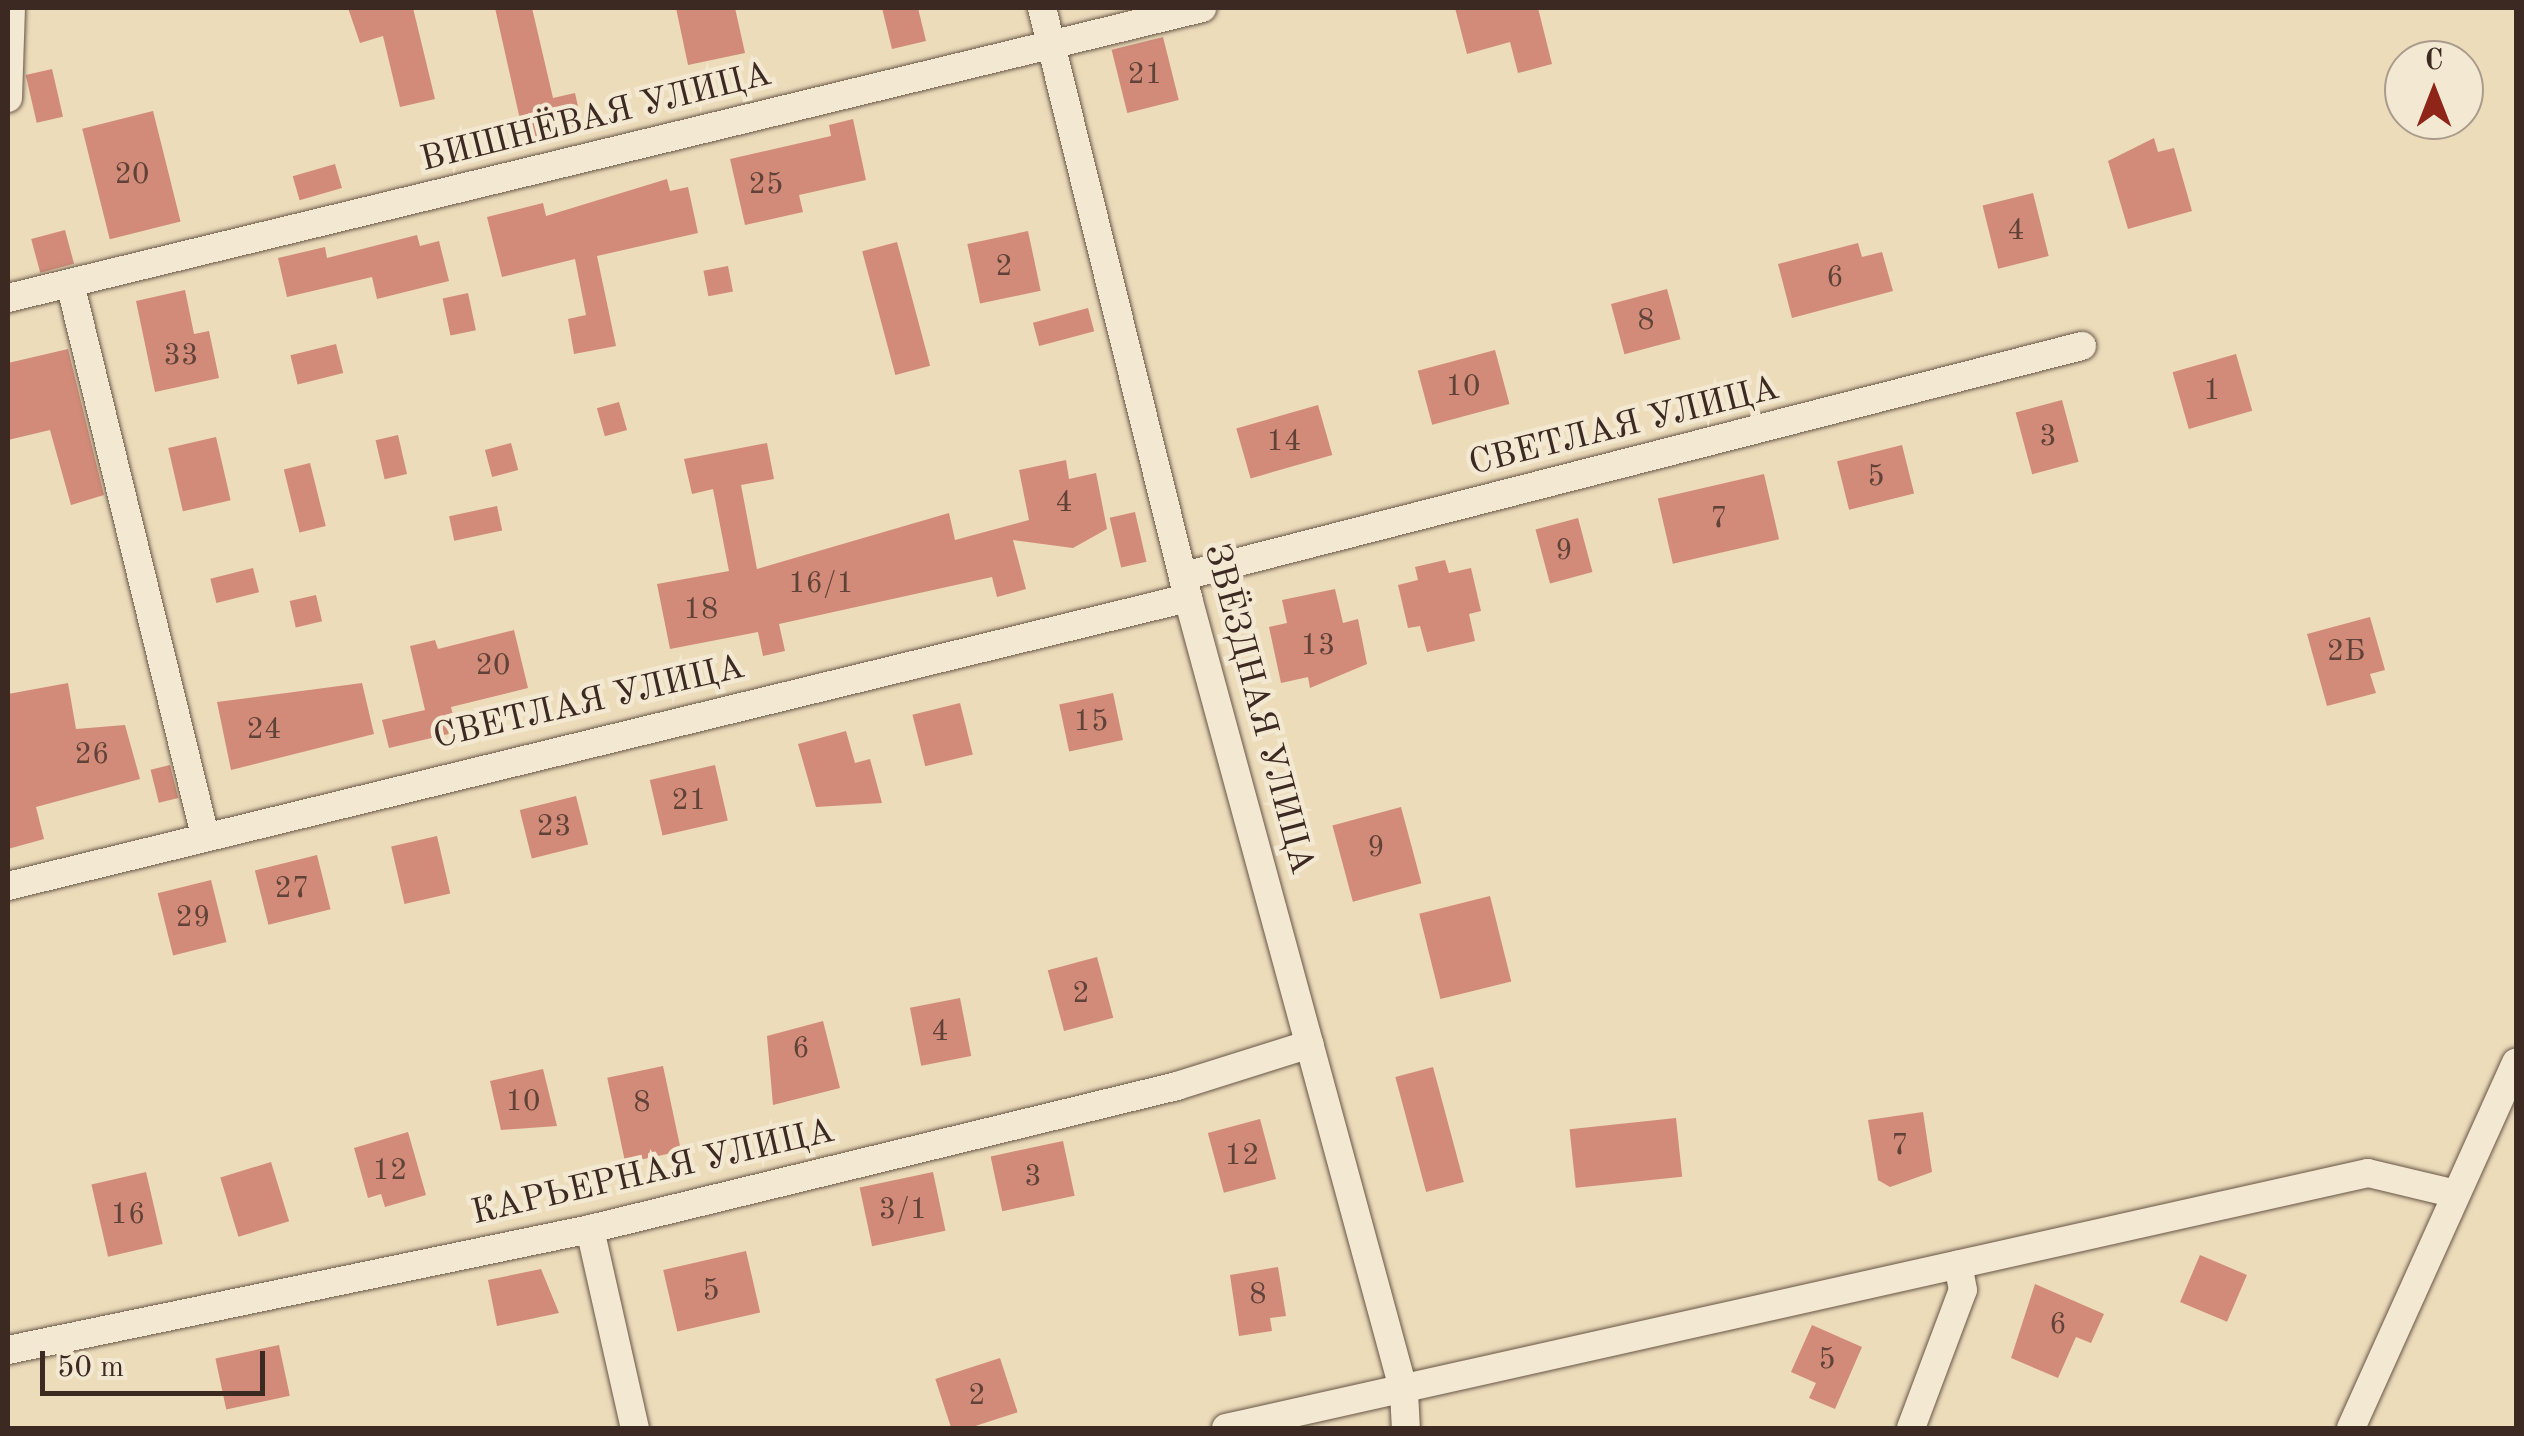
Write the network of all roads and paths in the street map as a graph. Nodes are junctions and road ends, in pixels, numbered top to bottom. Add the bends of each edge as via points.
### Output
1 (12, 8) edge
2 (1042, 8) edge
3 (1202, 8) edge
4 (1050, 48) junction
5 (8, 98) edge
6 (70, 283) junction
7 (8, 298) edge
8 (2082, 346) dead end
9 (1186, 587) junction
10 (205, 836) junction
11 (8, 886) edge
12 (1310, 1044) junction
13 (2516, 1062) edge
14 (2456, 1194) junction
15 (590, 1229) junction
16 (1958, 1264) junction
17 (8, 1350) edge
18 (1404, 1392) junction
19 (635, 1428) edge
20 (1226, 1428) edge
21 (1406, 1428) edge
22 (1911, 1428) edge
23 (2350, 1428) edge

1 - 5 street
2 - 4 street, ЗВЁЗДНАЯ УЛИЦА
3 - 4 street, ВИШНЁВАЯ УЛИЦА
4 - 6 street, ВИШНЁВАЯ УЛИЦА
4 - 9 street, ЗВЁЗДНАЯ УЛИЦА
6 - 7 street, ВИШНЁВАЯ УЛИЦА
6 - 10 street
8 - 9 street, СВЕТЛАЯ УЛИЦА
9 - 10 street, СВЕТЛАЯ УЛИЦА
9 - 12 street, ЗВЁЗДНАЯ УЛИЦА
10 - 11 street, СВЕТЛАЯ УЛИЦА
12 - 15 street, КАРЬЕРНАЯ УЛИЦА via 1177,1086
12 - 18 street, ЗВЁЗДНАЯ УЛИЦА
13 - 14 street
14 - 16 street via 2368,1174
14 - 23 street
15 - 17 street, КАРЬЕРНАЯ УЛИЦА
15 - 19 street
16 - 18 street
16 - 22 street via 1964,1290
18 - 20 street
18 - 21 street, ЗВЁЗДНАЯ УЛИЦА

